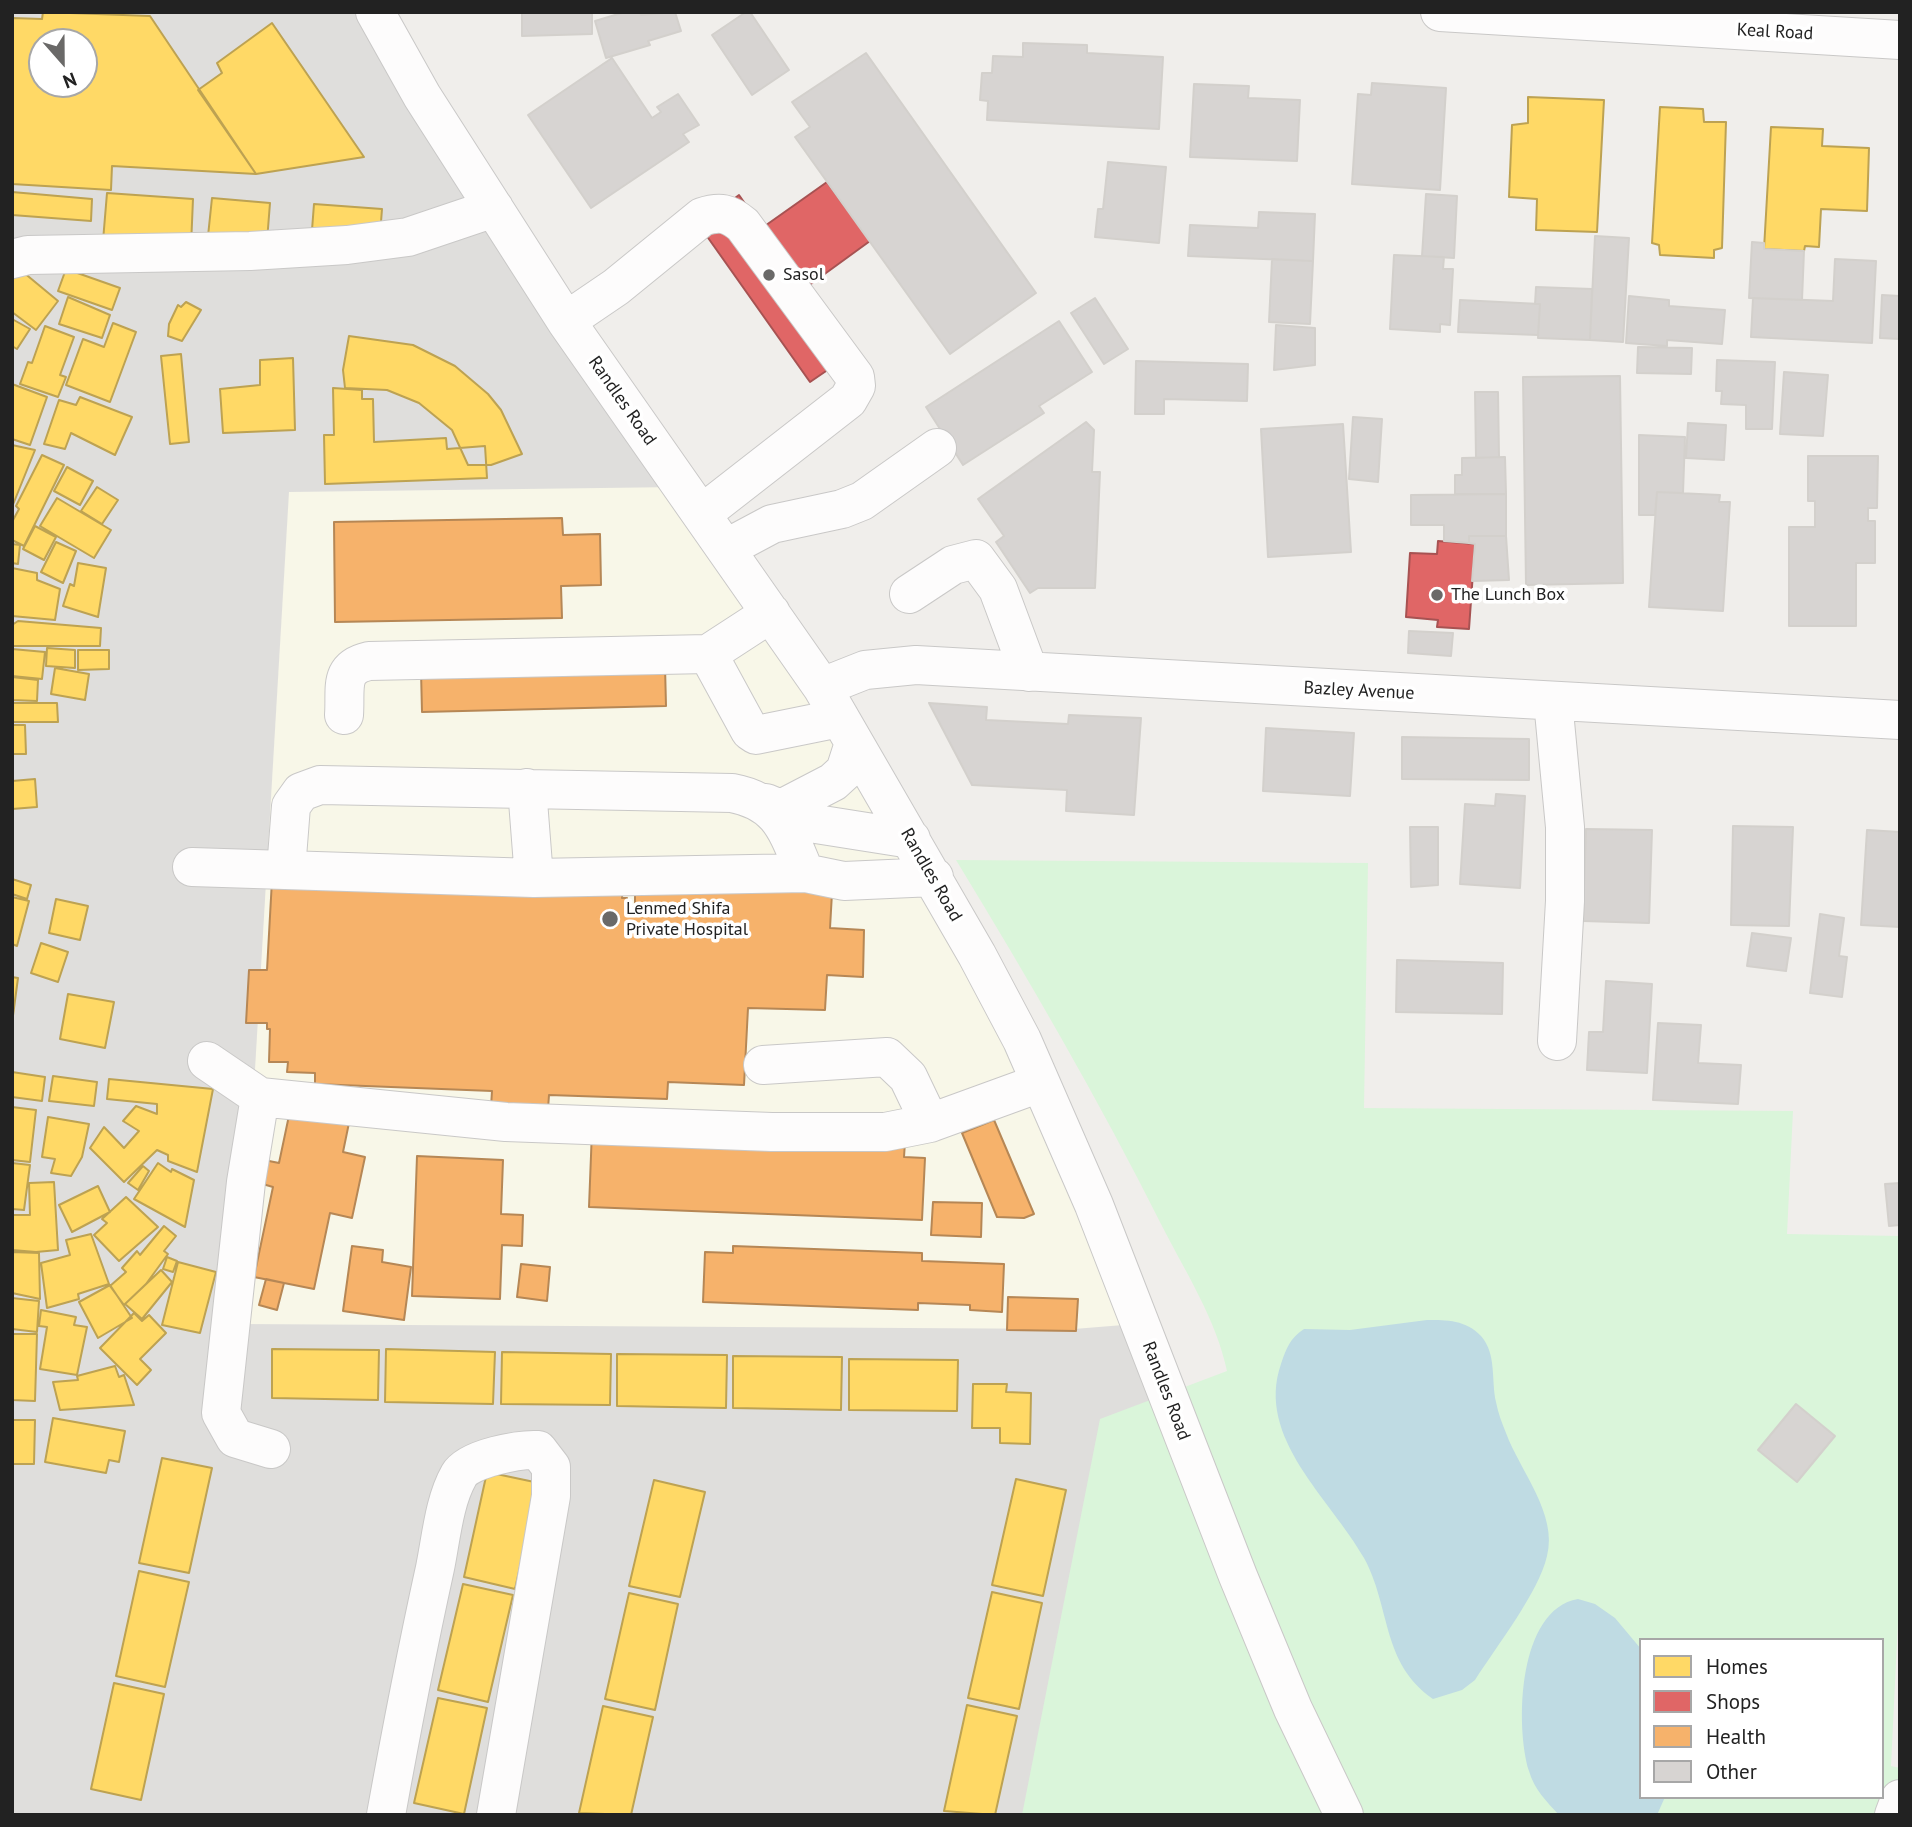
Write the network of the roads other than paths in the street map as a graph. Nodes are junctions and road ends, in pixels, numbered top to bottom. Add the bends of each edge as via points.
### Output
1 (376, 12) edge
2 (1440, 12) edge
3 (1900, 40) edge
4 (494, 208) junction
5 (12, 259) edge
6 (566, 321) junction
7 (937, 449) dead end
8 (703, 513) junction
9 (727, 548) junction
10 (909, 594) dead end
11 (771, 613) junction
12 (708, 654) junction
13 (1029, 672) junction
14 (1553, 701) junction
15 (344, 715) dead end
16 (839, 716) junction
17 (1900, 720) edge
18 (527, 788) junction
19 (773, 806) junction
20 (911, 839) junction
21 (192, 867) dead end
22 (286, 870) junction
23 (805, 873) junction
24 (934, 877) junction
25 (534, 878) junction
26 (1556, 1041) dead end
27 (207, 1061) dead end
28 (763, 1065) dead end
29 (1040, 1083) junction
30 (260, 1097) junction
31 (930, 1123) junction
32 (271, 1449) dead end
33 (1900, 1798) edge
34 (386, 1815) edge
35 (496, 1815) edge
36 (1344, 1815) edge
37 (1894, 1815) edge

1 - 4 street, Randles Road via 422,96
2 - 3 street, Keal Road
4 - 5 street via 408,237 347,245
4 - 6 street, Randles Road
6 - 8 street, Randles Road
6 - 8 street via 702,217 717,212 732,215 743,225 847,365 856,386 848,400
7 - 9 street via 862,501 772,524
8 - 9 street, Randles Road
9 - 11 street, Randles Road
10 - 13 street via 953,565 976,559 998,589
11 - 12 street
11 - 16 street, Randles Road
12 - 15 street via 369,661 346,673
12 - 16 street, Bazley Avenue via 755,735
13 - 14 street, Bazley Avenue
13 - 16 street, Bazley Avenue via 888,666 865,670
14 - 17 street, Bazley Avenue
14 - 26 street via 1565,827
16 - 19 street via 845,771 833,782
16 - 20 street, Randles Road
18 - 19 street via 732,793
18 - 22 street via 320,785 301,792 291,806
18 - 25 street
19 - 20 street via 816,824
19 - 23 street
20 - 24 street, Randles Road
21 - 22 street
22 - 25 street
23 - 24 street via 844,881
23 - 25 street
24 - 29 street, Randles Road via 1022,1040
27 - 30 street
28 - 31 street via 887,1057 908,1077
29 - 31 street
29 - 36 street, Randles Road via 1094,1205 1293,1709
30 - 31 street via 506,1122 797,1132 885,1132
30 - 32 street via 220,1413 235,1438
33 - 37 street
34 - 35 street via 441,1540 460,1473 473,1463 524,1449 538,1450 551,1467 551,1496

